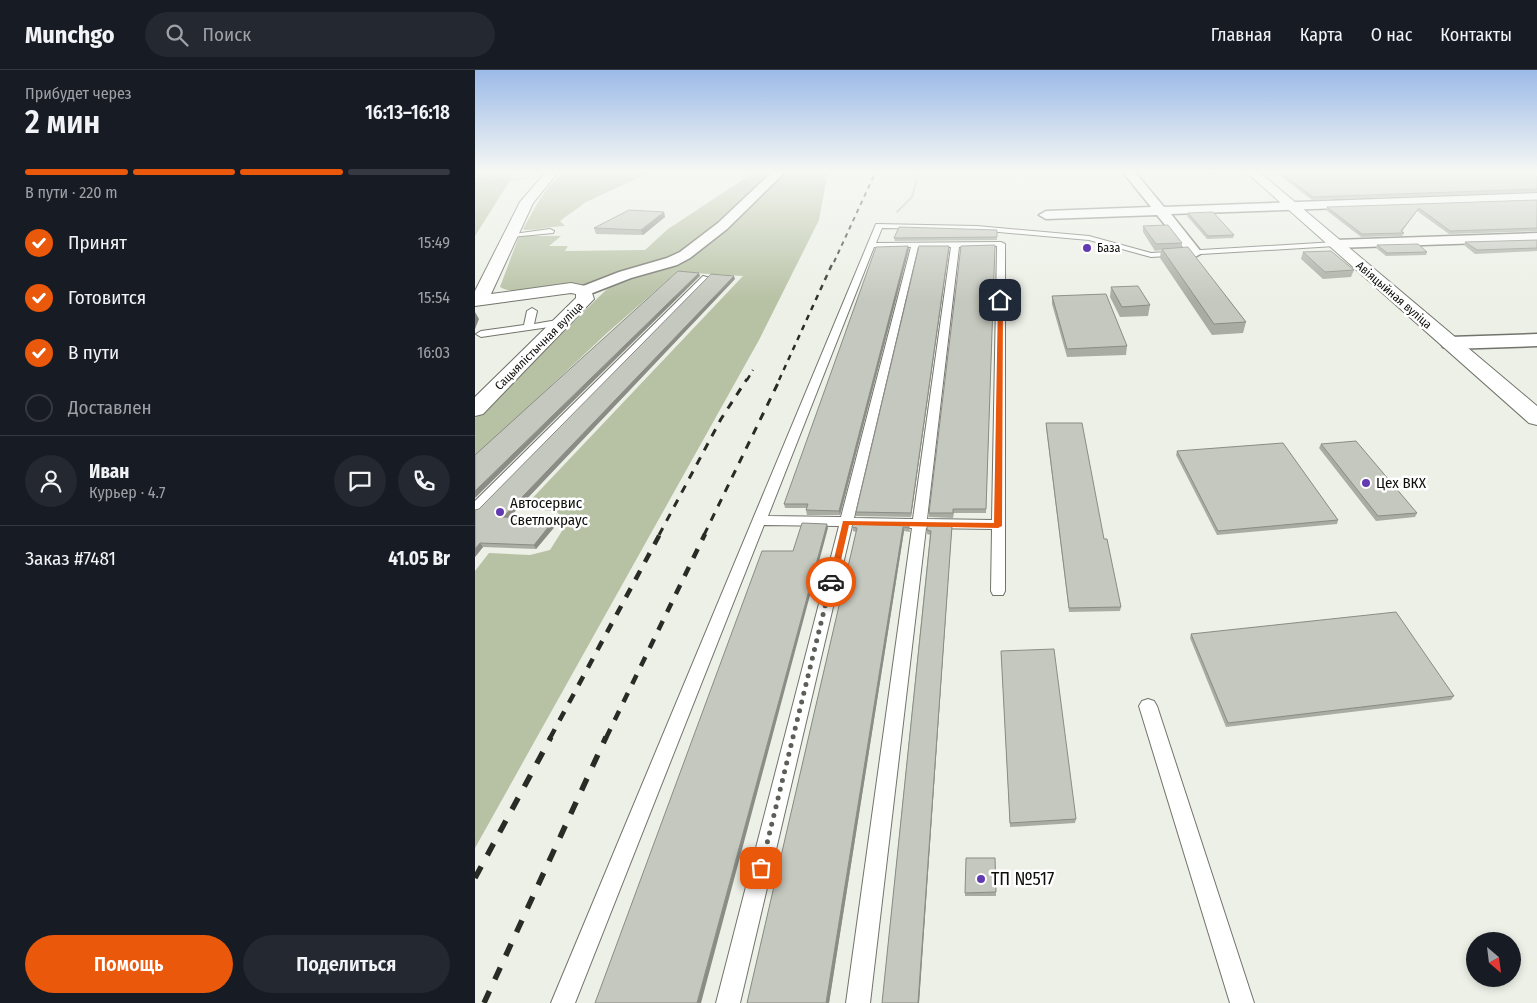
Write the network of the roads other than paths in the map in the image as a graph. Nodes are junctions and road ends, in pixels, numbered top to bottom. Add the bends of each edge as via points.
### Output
1 (521, 215) edge
2 (732, 215) edge
3 (1046, 215) dead end
4 (1055, 215) edge
5 (1163, 215) edge
6 (1301, 215) edge
7 (550, 231) dead end
8 (511, 235) junction
9 (1537, 237) edge
10 (1335, 244) junction
11 (871, 245) junction
12 (915, 245) junction
13 (955, 245) junction
14 (1195, 253) junction
15 (707, 278) edge
16 (584, 291) junction
17 (477, 300) edge
18 (532, 311) dead end
19 (563, 322) junction
20 (528, 327) junction
21 (481, 334) dead end
22 (1537, 340) edge
23 (1450, 344) junction
24 (475, 409) edge
25 (1537, 418) edge
26 (477, 504) edge
27 (760, 520) junction
28 (846, 522) junction
29 (920, 524) junction
30 (998, 526) junction
31 (998, 591) dead end
32 (1148, 706) dead end
33 (563, 1003) edge
34 (728, 1003) edge
35 (858, 1003) edge
36 (1242, 1003) edge

1 - 8 street
2 - 16 street via 711,236 684,256
3 - 4 street
5 - 14 street
6 - 10 street, Авіяцыйная вуліца
7 - 8 lane
8 - 17 street
9 - 10 street
10 - 14 lane
10 - 23 street, Авіяцыйная вуліца
11 - 12 lane
11 - 14 lane via 879,226 987,228 1089,238 1151,255
11 - 27 lane
12 - 13 lane
12 - 28 lane
13 - 29 lane
13 - 30 lane via 1001,244
15 - 26 lane
16 - 17 street, Сацыялістычная вуліца via 571,288
16 - 19 street, Сацыялістычная вуліца via 585,299
18 - 20 lane
19 - 20 lane
19 - 24 street, Сацыялістычная вуліца
20 - 21 lane
22 - 23 street
23 - 25 street, Авіяцыйная вуліца
27 - 28 lane
27 - 33 lane
28 - 29 lane
28 - 34 lane
29 - 30 lane
29 - 35 lane
30 - 31 lane
32 - 36 lane

